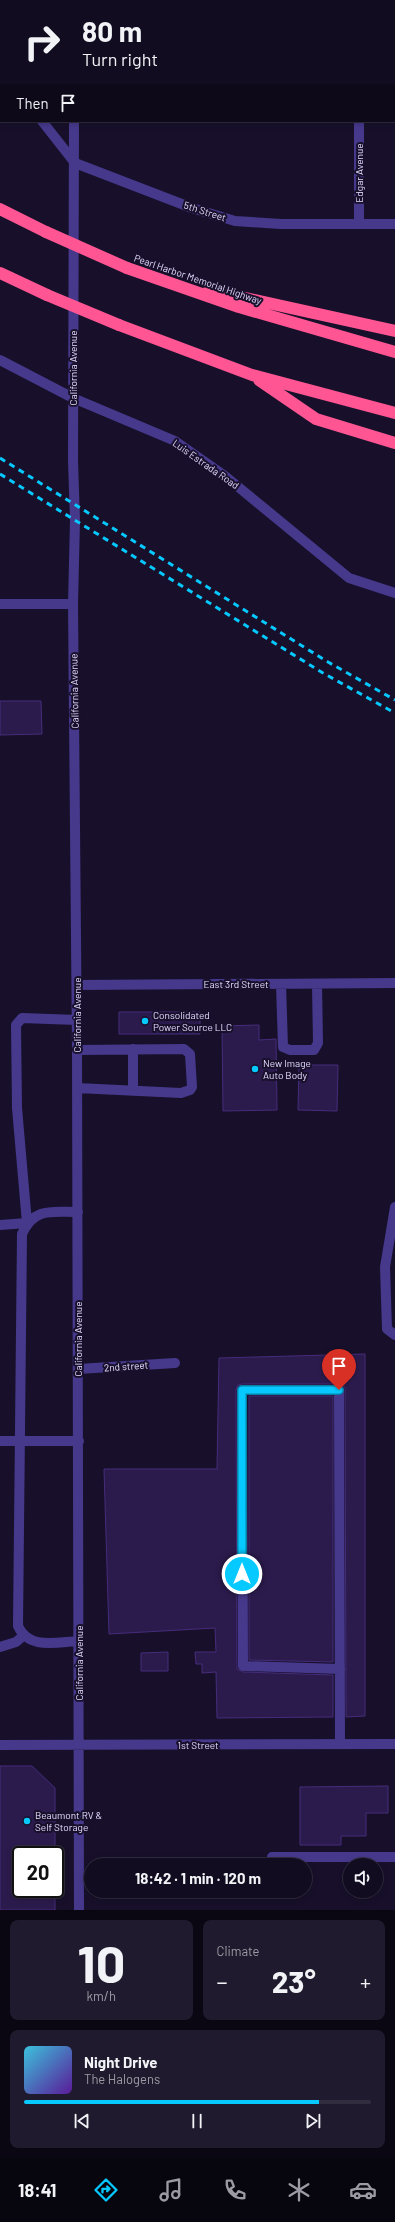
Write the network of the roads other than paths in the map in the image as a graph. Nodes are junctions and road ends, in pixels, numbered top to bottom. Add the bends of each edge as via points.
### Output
1 (43, 122) edge
2 (74, 122) edge
3 (359, 122) edge
4 (75, 163) junction
5 (0, 210) edge
6 (359, 224) junction
7 (395, 224) edge
8 (0, 273) edge
9 (153, 278) junction
10 (395, 331) edge
11 (395, 352) edge
12 (0, 360) edge
13 (252, 375) junction
14 (73, 398) junction
15 (395, 413) edge
16 (395, 443) edge
17 (395, 593) edge
18 (0, 604) edge
19 (73, 604) junction
20 (395, 983) edge
21 (281, 984) junction
22 (317, 984) junction
23 (77, 985) junction
24 (77, 1020) junction
25 (133, 1049) junction
26 (77, 1050) junction
27 (77, 1088) junction
28 (133, 1091) junction
29 (395, 1207) edge
30 (78, 1212) junction
31 (27, 1223) junction
32 (0, 1225) edge
33 (395, 1335) edge
34 (175, 1363) dead end
35 (78, 1369) junction
36 (20, 1440) junction
37 (0, 1441) edge
38 (79, 1441) junction
39 (23, 1636) junction
40 (79, 1641) junction
41 (0, 1647) edge
42 (340, 1669) junction
43 (340, 1744) junction
44 (395, 1744) edge
45 (80, 1745) junction
46 (0, 1746) edge
47 (395, 1857) edge
48 (272, 1858) dead end
49 (79, 1910) edge

1 - 4 street
2 - 4 street, California Avenue
3 - 6 street, Edgar Avenue
4 - 6 street, 5th Street via 192,208 235,220 281,224
4 - 14 street, California Avenue
5 - 9 highway, Pearl Harbor Memorial Highway, bridge
6 - 7 street, 5th Street
8 - 13 highway, bridge via 119,325
9 - 10 highway
9 - 11 highway, Pearl Harbor Memorial Highway via 238,307
12 - 14 street, Luis Estrada Road
13 - 15 highway
13 - 16 highway via 316,419
14 - 17 street, Luis Estrada Road via 175,442 225,476 349,578
14 - 19 street, California Avenue via 76,520
18 - 19 street
19 - 23 street, California Avenue
20 - 22 street, East 3rd Street
21 - 22 street, East 3rd Street
21 - 22 street via 283,1047 290,1050 314,1050 318,1043
21 - 23 street, East 3rd Street
23 - 24 street, California Avenue
24 - 26 street, California Avenue
24 - 31 street via 22,1018 16,1025 17,1108
25 - 26 street
25 - 28 street
25 - 28 street via 188,1050 192,1087 181,1093
26 - 27 street, California Avenue
27 - 28 street
27 - 30 street, California Avenue
29 - 33 street via 385,1267 387,1329
30 - 31 street via 44,1213 34,1216
30 - 35 street, California Avenue
31 - 32 street
31 - 36 street via 22,1234
34 - 35 street, 2nd street
35 - 38 street, California Avenue
36 - 37 street
36 - 38 street
36 - 39 street via 18,1626
38 - 40 street, California Avenue
39 - 40 street via 34,1642
39 - 41 street via 16,1642
40 - 45 street, California Avenue
42 - 42 street via 339,1390 242,1390 243,1666
42 - 43 street
43 - 44 street, 1st Street
43 - 45 street, 1st Street
45 - 46 street, 1st Street
45 - 49 street, California Avenue
47 - 48 street

